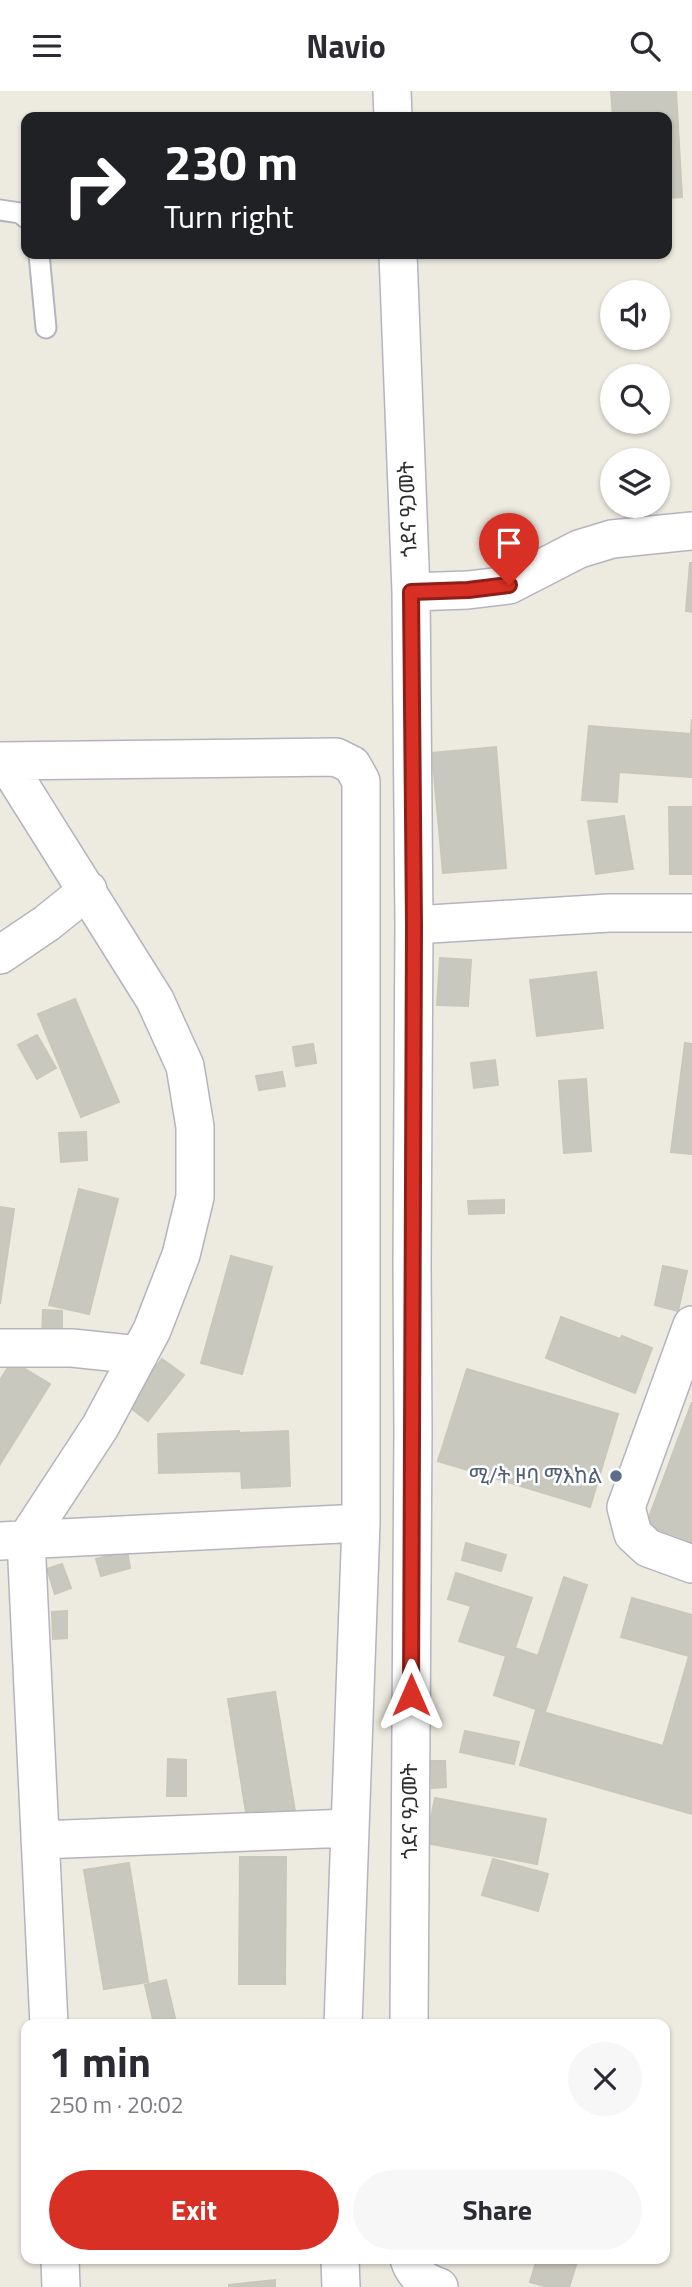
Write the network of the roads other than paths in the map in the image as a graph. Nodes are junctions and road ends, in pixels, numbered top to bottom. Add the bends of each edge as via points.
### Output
1 (393, 91) edge
2 (393, 112) edge
3 (0, 210) edge
4 (21, 214) edge
5 (39, 259) edge
6 (398, 259) edge
7 (46, 328) dead end
8 (692, 531) edge
9 (411, 592) junction
10 (3, 761) edge
11 (88, 890) junction
12 (692, 913) edge
13 (414, 925) junction
14 (0, 955) edge
15 (692, 1325) edge
16 (0, 1348) edge
17 (139, 1355) junction
18 (361, 1523) junction
19 (13, 1540) edge
20 (692, 1564) edge
21 (350, 1828) junction
22 (40, 1839) junction
23 (48, 2019) edge
24 (343, 2019) edge
25 (409, 2019) edge
26 (60, 2264) edge
27 (341, 2264) edge
28 (411, 2264) edge
29 (61, 2287) edge
30 (341, 2287) edge
31 (439, 2287) edge

1 - 2 street
3 - 4 lane
5 - 7 lane
6 - 9 street, ጎደና ዓጋመት
8 - 9 street via 612,539 579,549 509,585
9 - 13 street, ጎደና ዓጋመት
10 - 11 street
10 - 18 street via 335,757 352,765 361,781
11 - 14 street
11 - 17 street via 155,1000 185,1066 195,1127 195,1197 181,1255
12 - 13 street via 609,913
13 - 25 street, ጎደና ዓጋመት
15 - 20 street via 626,1507 633,1534 648,1548
16 - 17 street via 72,1348
17 - 19 street via 100,1427
18 - 19 street
18 - 21 street
19 - 22 street
21 - 22 street
21 - 24 street
22 - 23 street
26 - 29 street
27 - 30 street
28 - 31 street via 426,2283

